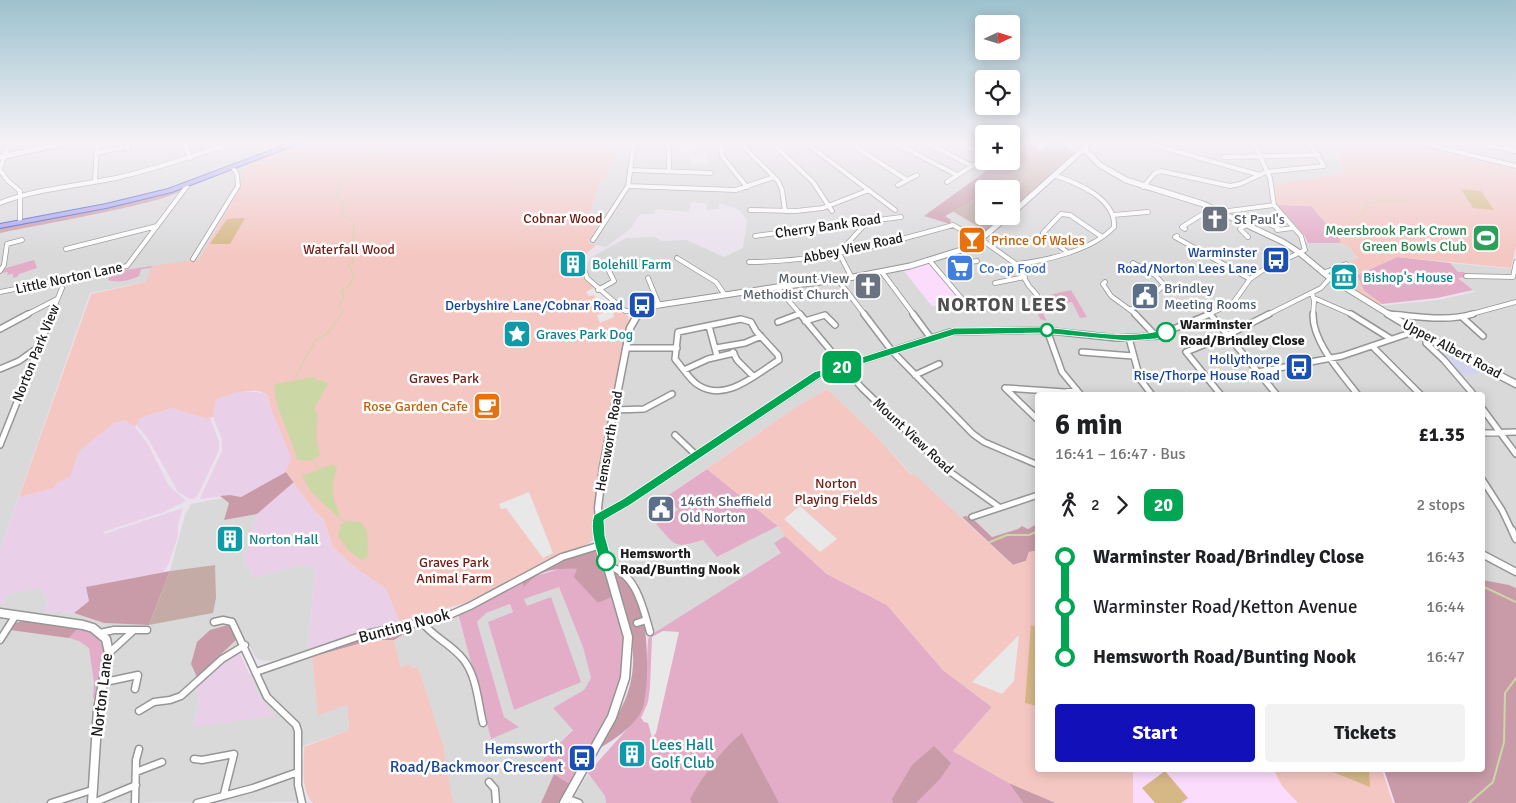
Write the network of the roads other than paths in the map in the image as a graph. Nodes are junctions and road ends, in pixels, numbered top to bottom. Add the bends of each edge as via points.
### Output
1 (8, 180) edge
2 (201, 180) edge
3 (238, 180) edge
4 (629, 180) edge
5 (742, 180) edge
6 (767, 180) edge
7 (776, 180) edge
8 (811, 180) edge
9 (856, 180) edge
10 (907, 180) edge
11 (1047, 180) edge
12 (1069, 180) edge
13 (1129, 180) edge
14 (1149, 180) edge
15 (1205, 180) edge
16 (1248, 180) edge
17 (1270, 180) edge
18 (96, 181) edge
19 (898, 185) dead end
20 (187, 186) junction
21 (628, 186) junction
22 (747, 187) junction
23 (1143, 187) junction
24 (869, 190) junction
25 (20, 195) junction
26 (0, 203) edge
27 (1274, 205) junction
28 (829, 206) junction
29 (1020, 206) edge
30 (1212, 208) junction
31 (750, 210) dead end
32 (785, 211) junction
33 (832, 211) dead end
34 (887, 211) dead end
35 (1148, 212) dead end
36 (1221, 212) junction
37 (1113, 215) junction
38 (901, 217) dead end
39 (1260, 220) dead end
40 (20, 222) junction
41 (867, 222) junction
42 (998, 225) edge
43 (1246, 225) junction
44 (0, 226) edge
45 (157, 226) junction
46 (1293, 228) junction
47 (1185, 229) dead end
48 (1170, 234) dead end
49 (755, 236) dead end
50 (1102, 237) junction
51 (1248, 237) dead end
52 (22, 240) dead end
53 (593, 240) dead end
54 (981, 241) junction
55 (66, 248) dead end
56 (962, 251) junction
57 (1067, 252) junction
58 (839, 253) junction
59 (1300, 253) junction
60 (677, 258) dead end
61 (193, 259) dead end
62 (930, 261) junction
63 (976, 261) dead end
64 (749, 262) dead end
65 (1133, 263) dead end
66 (618, 264) dead end
67 (1016, 264) junction
68 (1346, 264) dead end
69 (1516, 265) edge
70 (0, 271) edge
71 (585, 272) dead end
72 (882, 272) junction
73 (1322, 273) junction
74 (1466, 276) dead end
75 (1025, 277) junction
76 (648, 278) dead end
77 (852, 278) junction
78 (1330, 278) junction
79 (1250, 279) junction
80 (838, 280) junction
81 (1105, 282) dead end
82 (995, 284) dead end
83 (777, 287) junction
84 (62, 288) dead end
85 (598, 290) junction
86 (0, 292) edge
87 (725, 295) junction
88 (1038, 295) dead end
89 (1313, 296) junction
90 (58, 298) junction
91 (963, 300) dead end
92 (1516, 302) edge
93 (659, 305) junction
94 (38, 310) junction
95 (641, 310) junction
96 (1130, 310) junction
97 (53, 311) junction
98 (626, 311) junction
99 (799, 314) junction
100 (1210, 314) junction
101 (1388, 314) junction
102 (634, 316) junction
103 (1462, 317) junction
104 (806, 321) junction
105 (778, 322) dead end
106 (835, 325) dead end
107 (709, 326) junction
108 (0, 329) edge
109 (1046, 330) junction
110 (1416, 331) junction
111 (1228, 335) junction
112 (761, 336) junction
113 (1156, 336) junction
114 (1483, 336) dead end
115 (930, 337) junction
116 (1128, 338) junction
117 (1428, 338) junction
118 (1391, 339) junction
119 (732, 346) junction
120 (1372, 346) junction
121 (626, 348) junction
122 (677, 348) junction
123 (716, 348) junction
124 (36, 349) junction
125 (892, 351) junction
126 (1082, 352) dead end
127 (734, 353) junction
128 (717, 356) junction
129 (1134, 356) junction
130 (1332, 358) junction
131 (19, 361) junction
132 (32, 362) junction
133 (939, 364) dead end
134 (843, 367) junction
135 (0, 369) edge
136 (684, 370) junction
137 (1258, 372) junction
138 (915, 375) junction
139 (753, 376) junction
140 (1516, 384) edge
141 (1077, 390) joint
142 (1065, 392) edge
143 (1065, 392) edge
144 (1150, 392) edge
145 (1218, 392) edge
146 (1275, 392) edge
147 (1356, 392) edge
148 (1418, 392) edge
149 (1471, 392) edge
150 (672, 394) dead end
151 (616, 410) junction
152 (1485, 412) edge
153 (1035, 417) edge
154 (1499, 431) junction
155 (1516, 432) edge
156 (1485, 433) edge
157 (2, 434) edge
158 (675, 435) dead end
159 (0, 445) edge
160 (696, 454) junction
161 (1516, 454) edge
162 (1035, 464) edge
163 (1485, 484) edge
164 (1035, 495) edge
165 (1000, 507) junction
166 (972, 517) dead end
167 (598, 518) junction
168 (1516, 539) edge
169 (602, 545) junction
170 (1485, 556) edge
171 (608, 566) junction
172 (1516, 572) edge
173 (0, 613) edge
174 (16, 615) junction
175 (646, 620) junction
176 (214, 622) dead end
177 (422, 622) junction
178 (637, 623) dead end
179 (147, 630) dead end
180 (133, 631) junction
181 (650, 632) dead end
182 (100, 633) junction
183 (0, 640) edge
184 (245, 645) junction
185 (109, 653) junction
186 (256, 672) junction
187 (105, 682) junction
188 (135, 689) dead end
189 (140, 712) dead end
190 (483, 723) dead end
191 (139, 749) dead end
192 (194, 759) dead end
193 (162, 762) dead end
194 (136, 772) junction
195 (298, 772) junction
196 (490, 782) dead end
197 (136, 785) junction
198 (92, 790) junction
199 (224, 794) junction
200 (565, 800) edge
201 (51, 803) edge
202 (92, 803) edge
203 (135, 803) edge
204 (197, 803) edge
205 (302, 803) edge
206 (496, 803) edge
207 (579, 803) edge

1 - 25 street
2 - 20 highway
3 - 61 street via 238,186
4 - 21 street
5 - 22 street
6 - 22 street
7 - 32 street
8 - 28 street
9 - 24 street
10 - 19 street
11 - 29 street
12 - 37 street via 1088,189
13 - 23 street, Upper Albert Road
14 - 23 street
15 - 16 street via 1230,186
17 - 27 street
18 - 25 street
20 - 40 highway via 144,198
20 - 45 street, Little Norton Lane
21 - 22 street via 729,191
21 - 53 street
23 - 30 street, Upper Albert Road
24 - 28 street
24 - 34 street via 894,209
25 - 26 street
25 - 40 street
27 - 36 street
27 - 46 street
28 - 32 street
28 - 33 street
30 - 36 street, Upper Albert Road
30 - 47 street via 1182,227
31 - 32 street
35 - 37 street
36 - 43 street, Upper Albert Road
37 - 50 street via 1114,227
38 - 41 street, Cherry Bank Road
39 - 46 street via 1277,229
40 - 44 highway
41 - 49 street, Cherry Bank Road
41 - 58 street
42 - 54 street
43 - 51 street via 1240,229
43 - 59 street, Upper Albert Road
45 - 55 street
45 - 86 street, Little Norton Lane via 127,266
46 - 59 street via 1305,245
48 - 79 street
50 - 57 street
50 - 57 street via 1070,215 1062,214 1042,233
52 - 70 street via 7,244 4,266
54 - 56 street
54 - 58 street, Abbey View Road via 956,225
54 - 67 street
56 - 62 street
56 - 63 street via 971,262
57 - 67 street via 1046,260
58 - 64 street, Abbey View Road via 775,263
58 - 77 street
59 - 73 street, Upper Albert Road
59 - 79 street
60 - 87 street via 716,282
62 - 72 street
62 - 91 street
65 - 96 street via 1155,275 1164,285 1148,300
66 - 85 street via 609,272 614,281
67 - 75 street
68 - 73 street
69 - 74 street via 1512,278
71 - 85 street via 586,278
72 - 77 street
72 - 115 street
73 - 78 street, Upper Albert Road
75 - 82 street
75 - 88 street
76 - 93 street
77 - 80 street
78 - 89 street
78 - 101 street, Upper Albert Road
79 - 100 street via 1238,299
80 - 83 street
80 - 125 street
81 - 96 street via 1107,292
83 - 87 street
83 - 99 street, Mount View Road
84 - 90 street, Norton Park View
85 - 98 street
87 - 93 street
89 - 111 street
89 - 118 street via 1346,311
89 - 130 street via 1313,325
90 - 94 street
90 - 97 street, Norton Park View
92 - 103 street
93 - 95 street
94 - 97 street
94 - 108 street
95 - 98 street
95 - 102 street
96 - 113 street
97 - 124 street, Norton Park View
98 - 102 street
99 - 104 street, Mount View Road
99 - 105 street
100 - 111 street
100 - 113 street
101 - 103 street
101 - 110 street, Upper Albert Road
102 - 121 street, Hemsworth Road
103 - 114 street
104 - 106 street via 825,315
104 - 134 street, Mount View Road
107 - 112 street via 745,319
107 - 122 street via 678,332
107 - 123 street
109 - 115 street via 958,331
109 - 116 street
109 - 141 street via 1062,372
110 - 117 street, Upper Albert Road
110 - 118 street
111 - 137 street
111 - 145 street via 1186,353
112 - 119 street
112 - 139 street via 779,359
113 - 116 street
115 - 125 street
116 - 129 street
117 - 140 street, Upper Albert Road
117 - 149 street via 1426,343
118 - 120 street
119 - 123 street
119 - 127 street
120 - 130 street
120 - 148 street
121 - 122 street
121 - 151 street, Hemsworth Road
122 - 136 street via 675,359
123 - 128 street
124 - 131 street
124 - 132 street, Norton Park View
125 - 134 street
125 - 138 street
126 - 129 street
127 - 128 street
127 - 139 street
128 - 136 street
129 - 144 street via 1140,379
130 - 137 street
130 - 147 street
131 - 132 street
131 - 135 street
132 - 157 street, Norton Park View
133 - 138 street
134 - 160 street via 808,379
134 - 165 street, Mount View Road via 946,469
136 - 139 street via 698,385 713,391 729,390
137 - 146 street
138 - 162 street via 979,439
141 - 143 street
142 - 153 street via 1005,388
150 - 151 street via 644,409
151 - 167 street, Hemsworth Road via 601,480
152 - 154 street
154 - 155 street
154 - 156 street
154 - 161 street
157 - 159 street, Norton Park View
158 - 160 street
160 - 167 street
163 - 168 street
164 - 165 street
165 - 166 street
167 - 169 street, Hemsworth Road
169 - 171 street, Hemsworth Road
169 - 177 street, Bunting Nook via 562,557 470,606 445,617
170 - 172 street
171 - 175 street via 619,569 632,583 639,594
171 - 200 street, Hemsworth Road via 628,637 625,678 612,717
173 - 174 street, Norton Lane
174 - 182 street, Norton Lane via 83,625
174 - 183 street
175 - 178 street
175 - 181 street
176 - 184 street via 232,622
177 - 186 street, Bunting Nook via 366,634
177 - 190 street via 467,664
179 - 180 street
180 - 182 street
180 - 185 street
182 - 185 street, Norton Lane via 106,639
184 - 186 street
184 - 189 street via 222,659 181,696 154,702
185 - 187 street, Norton Lane
186 - 195 street via 268,699 296,724
187 - 188 street via 138,675
187 - 198 street, Norton Lane via 98,709
191 - 194 street
192 - 199 street via 234,754
193 - 194 street
194 - 197 street
195 - 199 street
195 - 205 street
196 - 206 street via 495,788
197 - 202 street
197 - 203 street
198 - 201 street
198 - 202 street, Norton Lane
199 - 204 street
200 - 207 street

